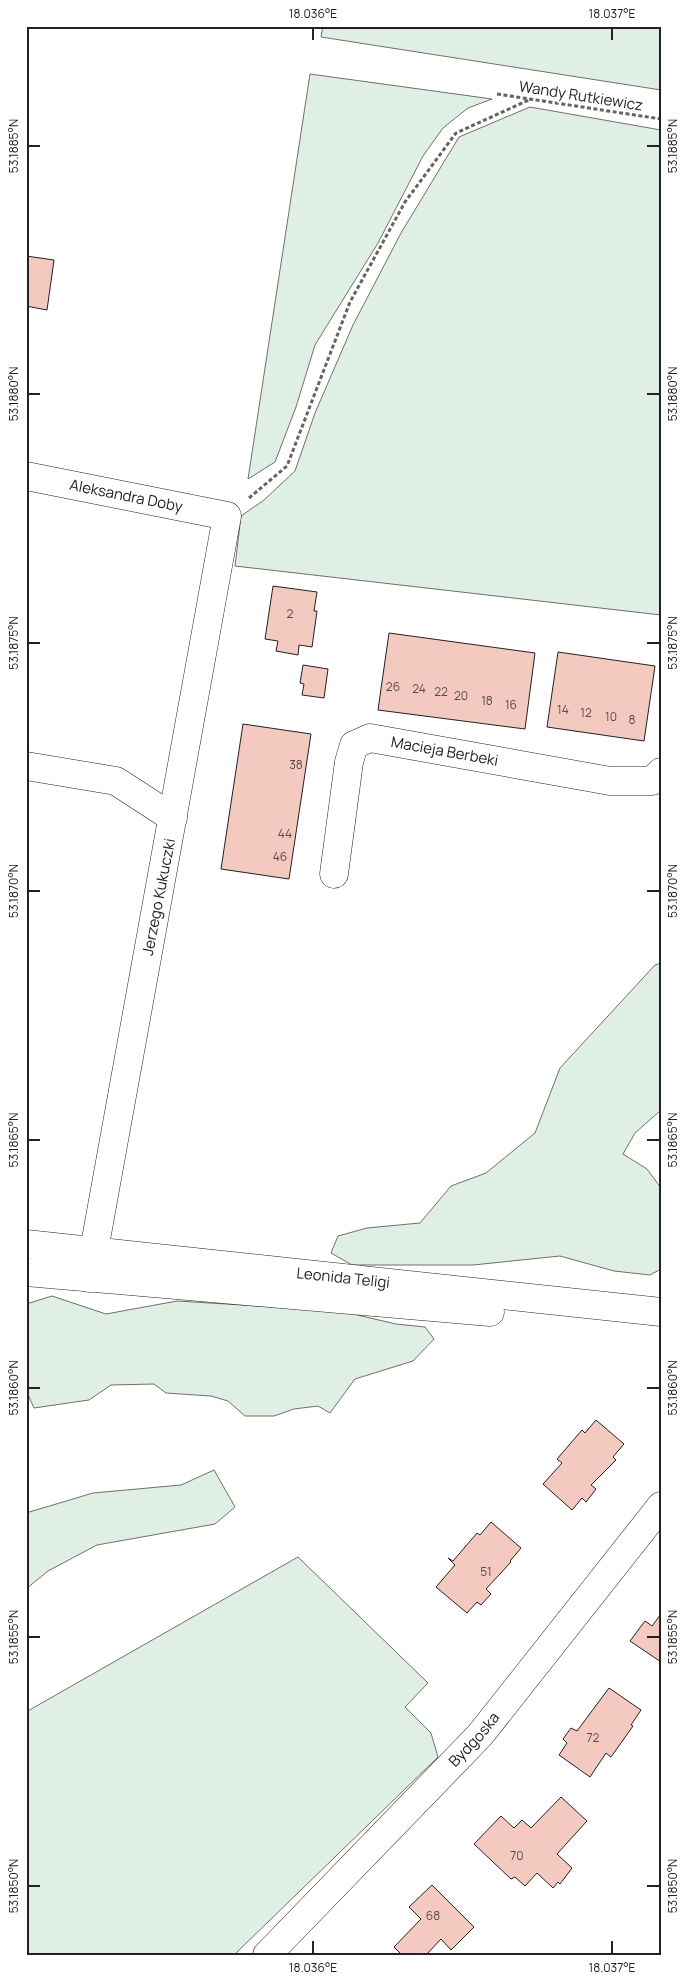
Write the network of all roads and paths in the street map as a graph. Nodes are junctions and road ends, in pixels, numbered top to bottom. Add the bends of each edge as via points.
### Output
1 (497, 94) dead end
2 (531, 99) junction
3 (661, 119) edge
4 (26, 476) edge
5 (227, 516) junction
6 (26, 766) edge
7 (661, 772) edge
8 (173, 818) junction
9 (334, 874) dead end
10 (26, 1244) edge
11 (92, 1250) junction
12 (26, 1272) edge
13 (89, 1278) junction
14 (661, 1312) edge
15 (661, 1328) edge
16 (661, 1506) edge
17 (267, 1955) edge

1 - 2 path, Wandy Rutkiewicz
2 - 3 path, Wandy Rutkiewicz
2 - 5 path via 456,133 405,202 350,302 287,466
4 - 5 street, Aleksandra Doby
5 - 8 street, Jerzego Kukuczki
6 - 8 street via 116,781
7 - 9 street, Macieja Berbeki via 652,782 610,782 370,738 354,745 349,762
8 - 11 street, Jerzego Kukuczki
10 - 11 street, Leonida Teligi
11 - 13 street, Jerzego Kukuczki
11 - 14 street, Leonida Teligi
12 - 13 street
13 - 15 street
16 - 17 street, Bydgoska via 480,1736

